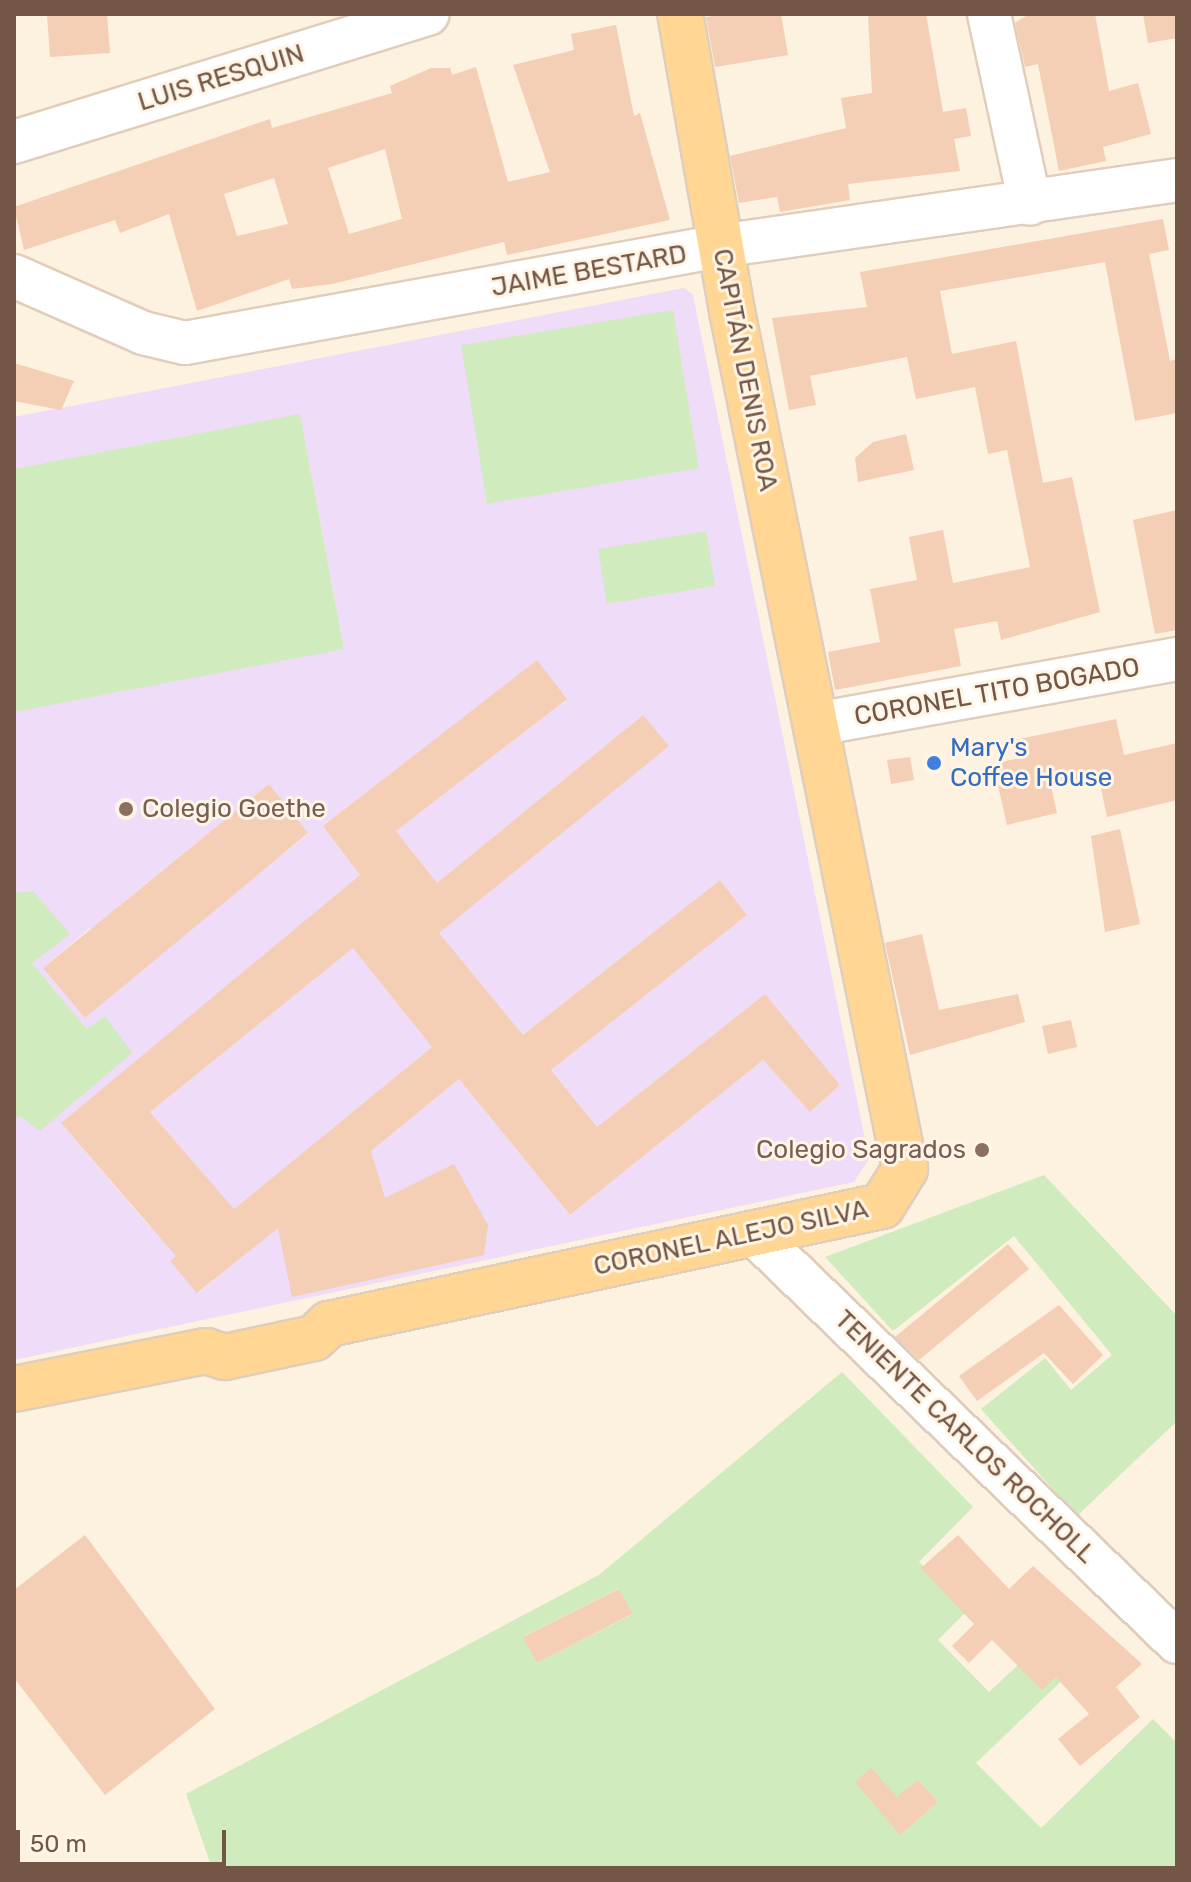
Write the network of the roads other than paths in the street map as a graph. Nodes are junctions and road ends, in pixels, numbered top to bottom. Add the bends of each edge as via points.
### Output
1 (428, 14) edge
2 (680, 14) edge
3 (989, 14) edge
4 (14, 142) edge
5 (1177, 180) edge
6 (1030, 204) junction
7 (720, 246) junction
8 (14, 276) edge
9 (1177, 659) edge
10 (816, 724) junction
11 (753, 1233) junction
12 (14, 1389) edge
13 (1177, 1642) edge

1 - 4 street, LUIS RESQUIN
2 - 7 main road, CAPITÁN DENIS ROA
3 - 6 street
5 - 6 street, JAIME BESTARD
6 - 7 street, JAIME BESTARD
7 - 8 street, JAIME BESTARD via 185,343 143,333
7 - 10 main road, CAPITÁN DENIS ROA
9 - 10 street, CORONEL TITO BOGADO
10 - 11 main road, CORONEL ALEJO SILVA via 905,1169 882,1206
11 - 12 main road, CORONEL ALEJO SILVA via 329,1324 311,1316 221,1336 206,1351
11 - 13 street, TENIENTE CARLOS ROCHOLL

